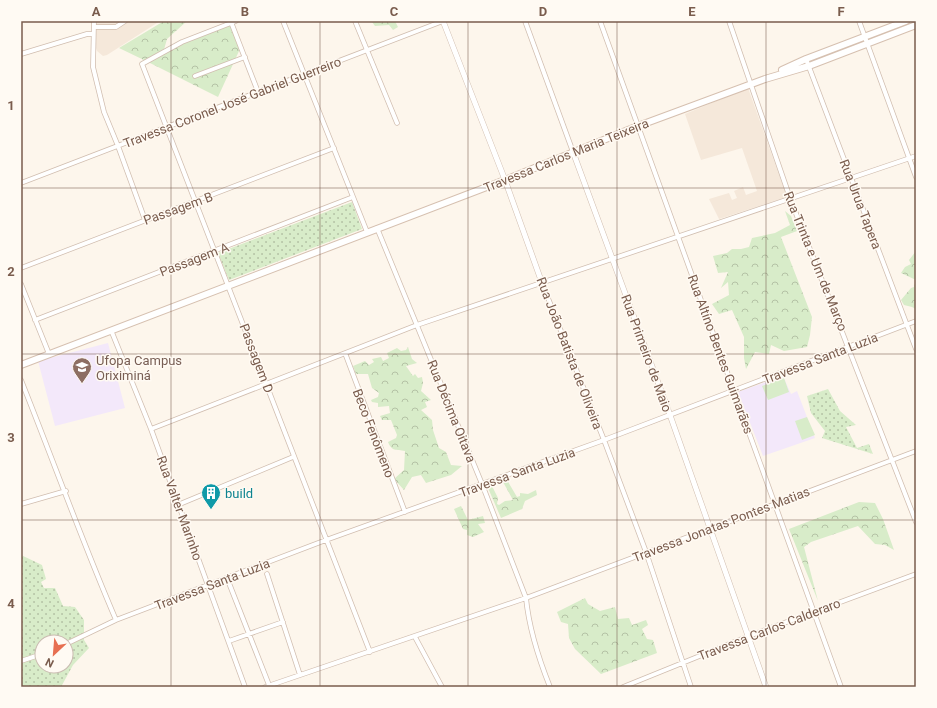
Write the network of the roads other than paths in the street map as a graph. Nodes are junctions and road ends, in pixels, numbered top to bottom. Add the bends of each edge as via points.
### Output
1 (94, 21) edge
2 (116, 21) edge
3 (125, 21) edge
4 (236, 21) edge
5 (283, 21) edge
6 (355, 21) edge
7 (443, 21) edge
8 (525, 21) edge
9 (600, 21) edge
10 (729, 21) edge
11 (859, 21) edge
12 (906, 21) edge
13 (231, 22) edge
14 (916, 25) edge
15 (94, 27) junction
16 (116, 27) junction
17 (93, 34) junction
18 (865, 37) junction
19 (867, 43) junction
20 (366, 51) junction
21 (21, 54) edge
22 (245, 57) junction
23 (806, 59) junction
24 (809, 66) junction
25 (304, 75) junction
26 (194, 76) dead end
27 (764, 79) junction
28 (750, 84) junction
29 (258, 92) junction
30 (397, 123) dead end
31 (638, 126) junction
32 (167, 128) junction
33 (118, 146) junction
34 (334, 148) junction
35 (573, 152) junction
36 (916, 156) edge
37 (909, 158) junction
38 (916, 177) edge
39 (851, 178) junction
40 (505, 180) junction
41 (21, 183) edge
42 (353, 198) junction
43 (790, 198) junction
44 (196, 201) junction
45 (145, 220) junction
46 (377, 228) junction
47 (367, 232) junction
48 (678, 236) junction
49 (215, 251) junction
50 (612, 260) junction
51 (21, 268) edge
52 (542, 283) junction
53 (21, 284) edge
54 (229, 285) junction
55 (35, 320) junction
56 (916, 321) edge
57 (417, 325) junction
58 (907, 325) junction
59 (111, 330) junction
60 (849, 346) junction
61 (916, 349) edge
62 (345, 353) junction
63 (49, 354) junction
64 (21, 365) edge
65 (21, 380) edge
66 (267, 383) junction
67 (734, 390) junction
68 (670, 415) junction
69 (151, 429) junction
70 (604, 440) junction
71 (916, 451) edge
72 (293, 457) junction
73 (892, 459) junction
74 (482, 484) junction
75 (66, 491) junction
76 (21, 504) edge
77 (180, 504) junction
78 (775, 504) junction
79 (405, 512) junction
80 (916, 522) edge
81 (710, 529) junction
82 (326, 540) junction
83 (646, 552) junction
84 (267, 574) dead end
85 (916, 574) edge
86 (227, 578) junction
87 (208, 585) junction
88 (526, 598) junction
89 (813, 611) junction
90 (116, 620) junction
91 (283, 622) junction
92 (250, 634) junction
93 (749, 636) junction
94 (415, 637) junction
95 (74, 640) edge
96 (229, 641) junction
97 (370, 652) junction
98 (34, 657) edge
99 (21, 661) edge
100 (682, 663) junction
101 (300, 675) junction
102 (267, 686) edge
103 (245, 687) edge
104 (442, 687) edge
105 (550, 687) edge
106 (623, 687) edge
107 (691, 687) edge
108 (766, 687) edge
109 (841, 687) edge

1 - 15 street
2 - 16 street
3 - 16 street
4 - 13 street
5 - 25 street
6 - 20 street
7 - 20 street, Travessa Coronel José Gabriel Guerreiro
7 - 40 street, Rua João Batista de Oliveira
8 - 35 street, Rua Primeiro de Maio
9 - 31 street, Rua Altíno Bentes Guimarães
10 - 28 street, Rua Trinta e Um de Março
11 - 18 street
12 - 18 main road, Travessa Carlos Maria Teixeira
13 - 22 street
13 - 32 street, Passagem D via 182,42 142,64
14 - 19 main road, Travessa Carlos Maria Teixeira
15 - 16 street
15 - 17 street
17 - 21 street
17 - 33 street via 93,67 104,112
18 - 19 street
18 - 23 main road, Travessa Carlos Maria Teixeira
19 - 24 main road, Travessa Carlos Maria Teixeira
19 - 37 street
20 - 25 street, Travessa Coronel José Gabriel Guerreiro
20 - 30 street
22 - 26 street
22 - 29 street
23 - 24 street, Rua Urua Tapera
23 - 27 main road, Travessa Carlos Maria Teixeira
24 - 27 main road, Travessa Carlos Maria Teixeira
24 - 39 street, Rua Urua Tapera
25 - 29 street, Travessa Coronel José Gabriel Guerreiro
25 - 34 street
27 - 28 main road, Travessa Carlos Maria Teixeira
28 - 31 main road, Travessa Carlos Maria Teixeira
28 - 43 street, Rua Trinta e Um de Março
29 - 32 street, Travessa Coronel José Gabriel Guerreiro
31 - 35 main road, Travessa Carlos Maria Teixeira
31 - 48 street, Rua Altíno Bentes Guimarães
32 - 33 street, Travessa Coronel José Gabriel Guerreiro
32 - 44 street, Passagem D
33 - 41 street, Travessa Coronel José Gabriel Guerreiro
33 - 45 street
34 - 42 street
34 - 44 street, Passagem B
35 - 40 main road, Travessa Carlos Maria Teixeira
35 - 50 street, Rua Primeiro de Maio
36 - 37 street
37 - 38 street
37 - 39 street
39 - 43 street
39 - 58 street, Rua Urua Tapera
40 - 46 main road, Travessa Carlos Maria Teixeira
40 - 52 street, Rua João Batista de Oliveira
42 - 47 street
42 - 49 street, Passagem A
43 - 48 street
43 - 60 street, Rua Trinta e Um de Março
44 - 45 street, Passagem B
44 - 49 street, Passagem D
45 - 51 street, Passagem B
46 - 47 main road, Travessa Carlos Maria Teixeira
46 - 57 street, Rua Décima Oitava
47 - 54 main road, Travessa Carlos Maria Teixeira
48 - 50 street
48 - 67 street, Rua Altíno Bentes Guimarães
49 - 54 street, Passagem D
49 - 55 street, Passagem A
50 - 52 street
50 - 68 street, Rua Primeiro de Maio
52 - 57 street
52 - 70 street, Rua João Batista de Oliveira
53 - 55 street
54 - 59 main road, Travessa Carlos Maria Teixeira
54 - 66 street, Passagem D
55 - 63 street
56 - 58 street, Travessa Santa Luzia
57 - 62 street
57 - 74 street, Rua Décima Oitava
58 - 60 street, Travessa Santa Luzia
58 - 61 street, Rua Urua Tapera
59 - 63 main road, Travessa Carlos Maria Teixeira
59 - 69 street, Rua Valter Marinho
60 - 67 street, Travessa Santa Luzia
60 - 73 street, Rua Trinta e Um de Março
62 - 66 street
62 - 79 street, Beco Fenômeno
63 - 64 main road, Travessa Carlos Maria Teixeira
65 - 75 street
66 - 69 street
66 - 72 street, Passagem D
67 - 68 street, Travessa Santa Luzia
67 - 78 street, Rua Altíno Bentes Guimarães
68 - 70 street, Travessa Santa Luzia
68 - 81 street, Rua Primeiro de Maio
69 - 77 street, Rua Valter Marinho
70 - 74 street, Travessa Santa Luzia
70 - 83 street, Rua João Batista de Oliveira
71 - 73 street, Travessa Jonatas Pontes Matias
72 - 77 street
72 - 82 street, Passagem D
73 - 78 street, Travessa Jonatas Pontes Matias
73 - 80 street, Rua Trinta e Um de Março
74 - 79 street, Travessa Santa Luzia
74 - 88 street, Rua Décima Oitava
75 - 76 street
75 - 90 street
77 - 87 street, Rua Valter Marinho
78 - 81 street, Travessa Jonatas Pontes Matias
78 - 89 street, Rua Altíno Bentes Guimarães
79 - 82 street, Travessa Santa Luzia
81 - 83 street, Travessa Jonatas Pontes Matias
81 - 93 street, Rua Primeiro de Maio
82 - 86 street, Travessa Santa Luzia
82 - 97 street, Passagem D
83 - 88 street, Travessa Jonatas Pontes Matias
83 - 100 street, Rua João Batista de Oliveira
84 - 91 street
85 - 89 street, Travessa Carlos Calderaro
86 - 87 street, Travessa Santa Luzia
86 - 92 street
87 - 90 street, Travessa Santa Luzia
87 - 96 street, Rua Valter Marinho
88 - 94 street
88 - 105 street, Rua Décima Oitava via 534,645
89 - 93 street, Travessa Carlos Calderaro
89 - 109 street, Rua Altíno Bentes Guimarães
90 - 95 street, Travessa Santa Luzia
91 - 92 street
91 - 101 street
92 - 96 street
92 - 102 street
93 - 100 street, Travessa Carlos Calderaro
93 - 108 street, Rua Primeiro de Maio
94 - 97 street
94 - 104 street
96 - 103 street, Rua Valter Marinho
97 - 101 street
98 - 99 street
100 - 106 street, Travessa Carlos Calderaro
100 - 107 street, Rua João Batista de Oliveira
101 - 102 street

